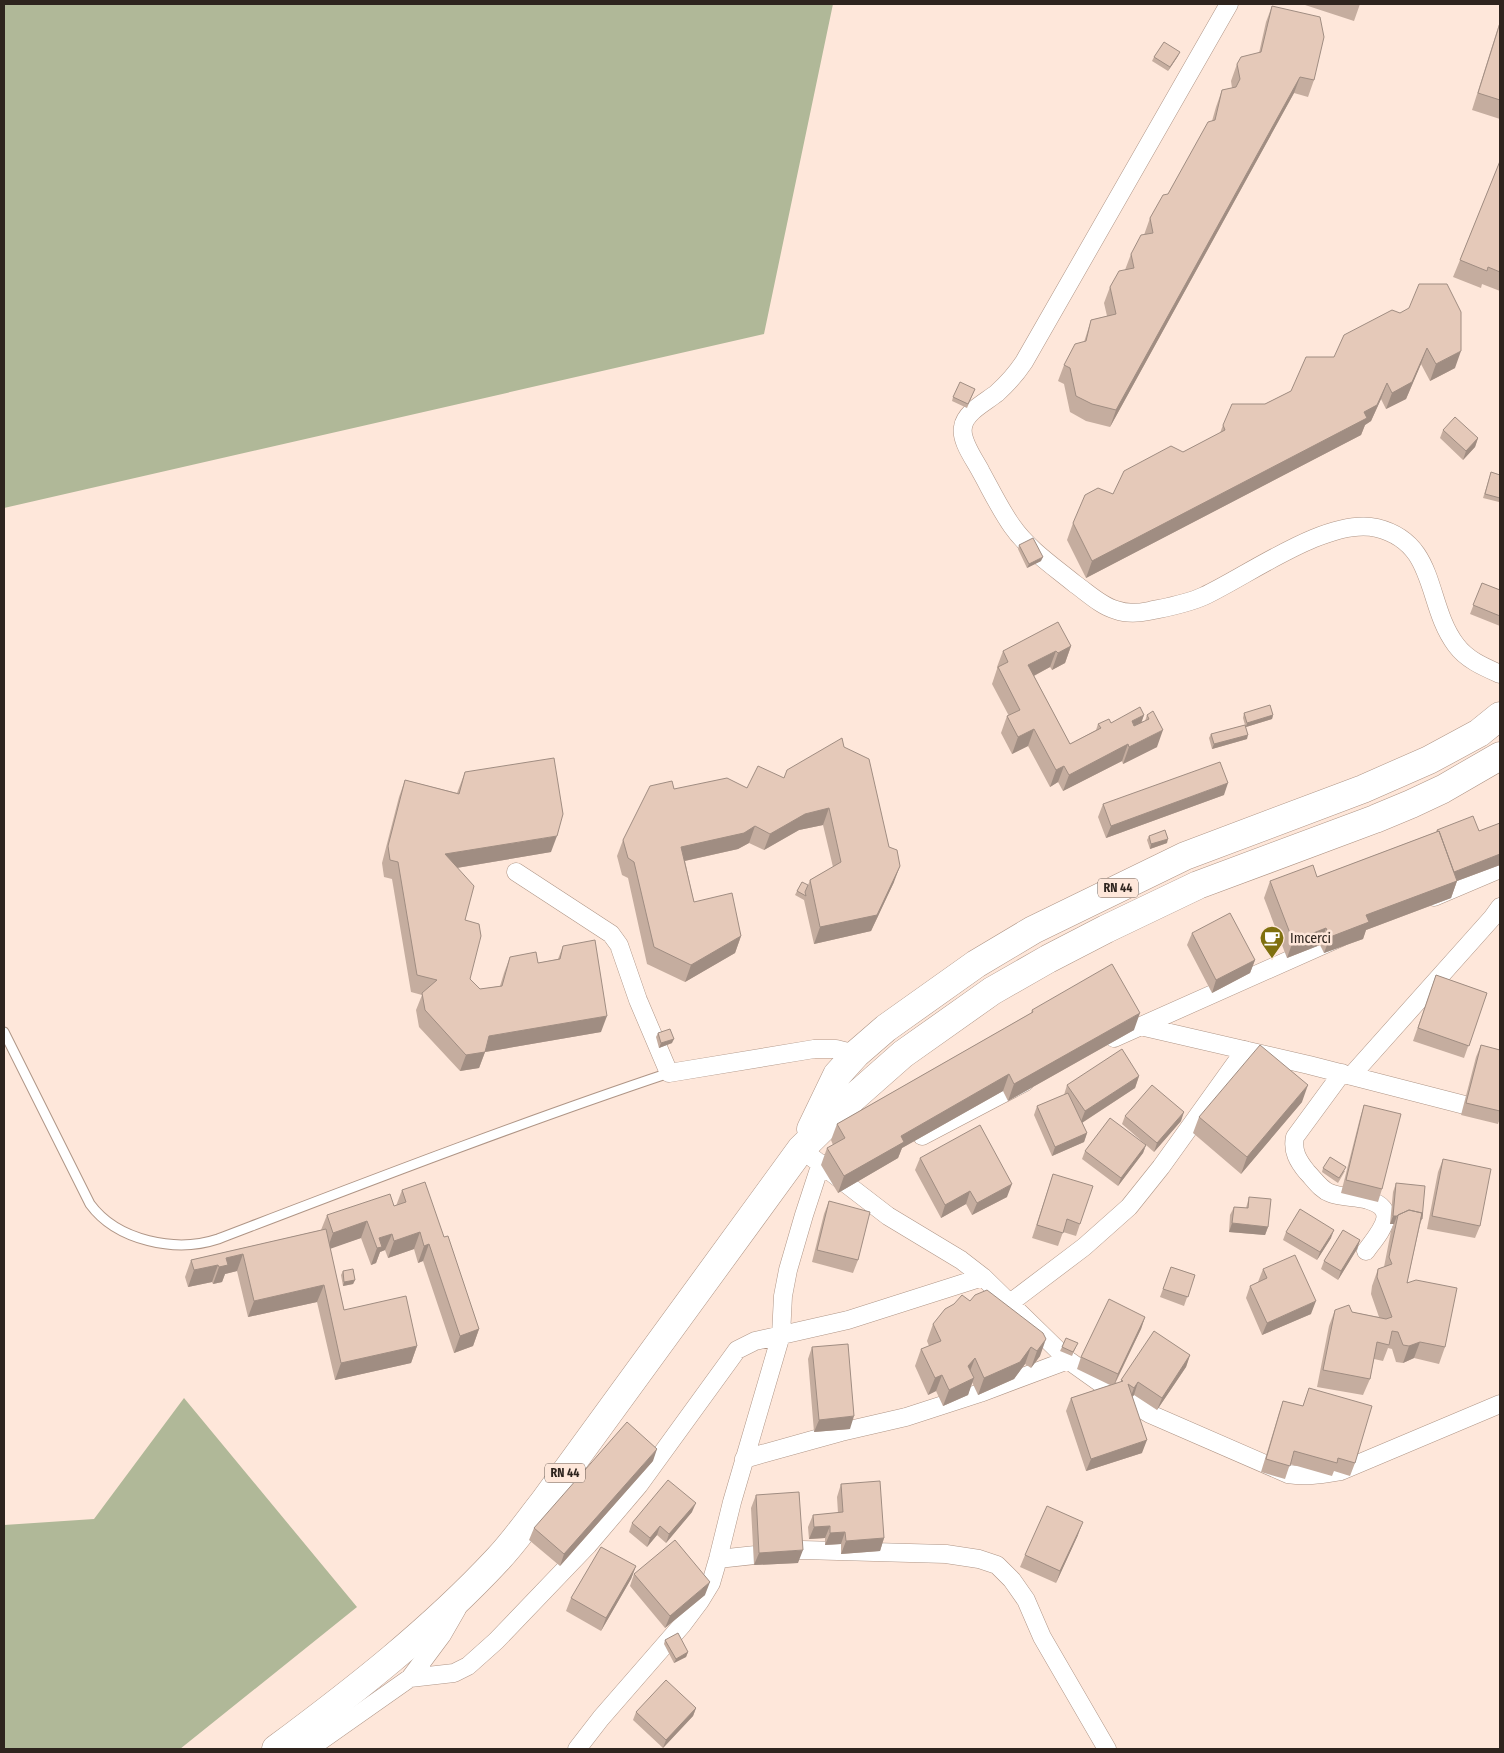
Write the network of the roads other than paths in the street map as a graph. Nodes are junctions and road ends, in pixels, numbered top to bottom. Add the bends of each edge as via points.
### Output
1 (1229, 4) edge
2 (1500, 674) edge
3 (1500, 716) edge
4 (1478, 732) junction
5 (1498, 761) edge
6 (1500, 869) edge
7 (516, 872) dead end
8 (1422, 902) edge
9 (1500, 907) edge
10 (1359, 929) edge
11 (1140, 1026) junction
12 (4, 1032) edge
13 (1102, 1043) edge
14 (1245, 1050) junction
15 (856, 1054) junction
16 (669, 1073) junction
17 (1346, 1074) junction
18 (1038, 1075) edge
19 (1500, 1112) edge
20 (909, 1143) edge
21 (811, 1156) junction
22 (858, 1170) edge
23 (840, 1179) junction
24 (1366, 1251) dead end
25 (983, 1277) junction
26 (1010, 1303) junction
27 (781, 1335) junction
28 (1068, 1360) junction
29 (1500, 1404) edge
30 (744, 1459) junction
31 (718, 1558) junction
32 (482, 1575) junction
33 (410, 1678) junction
34 (1105, 1748) edge
35 (276, 1749) edge
36 (309, 1749) edge
37 (577, 1749) edge

1 - 2 street via 1024,362 1008,382 968,416 963,426 964,439 997,501 1024,541 1095,599 1114,610 1140,612 1187,602 1324,534 1350,527 1372,527 1395,536 1417,552 1448,633 1477,664
3 - 4 main road, RN 44
4 - 5 street
4 - 15 main road, RN 44 via 1429,760 1363,790 1185,856 1033,930 976,964 886,1028
5 - 21 main road, RN 44 via 1375,819 1198,885 1048,959 992,991 903,1054 852,1098
6 - 8 street
7 - 16 street via 615,938
9 - 17 street
10 - 11 street
11 - 13 street
11 - 14 street
12 - 16 lane via 96,1212 129,1234 173,1245 218,1239 403,1168
14 - 17 street
14 - 26 street via 1161,1167 1128,1207 1084,1247
15 - 16 street via 814,1049
15 - 21 main road, RN 44 via 838,1075
17 - 19 street
17 - 24 street via 1295,1137 1294,1148 1303,1167 1328,1192 1368,1200 1384,1211 1385,1223
18 - 20 street
21 - 23 street
21 - 27 street via 804,1215 783,1296
21 - 32 main road, RN 44 via 543,1503
22 - 23 street
23 - 25 street via 888,1216
25 - 26 street
25 - 27 street via 848,1320
26 - 28 street
27 - 30 street
27 - 33 street via 755,1341 737,1350 639,1485 588,1545 496,1641 468,1666 454,1673
28 - 29 street via 1150,1414 1288,1474 1302,1476 1341,1471
28 - 30 street via 906,1417
30 - 31 street
31 - 34 street via 802,1550 946,1554 997,1565 1026,1600 1042,1637
31 - 37 street via 711,1583 700,1602
32 - 33 street
32 - 35 main road, RN 44 via 404,1648
33 - 36 street

